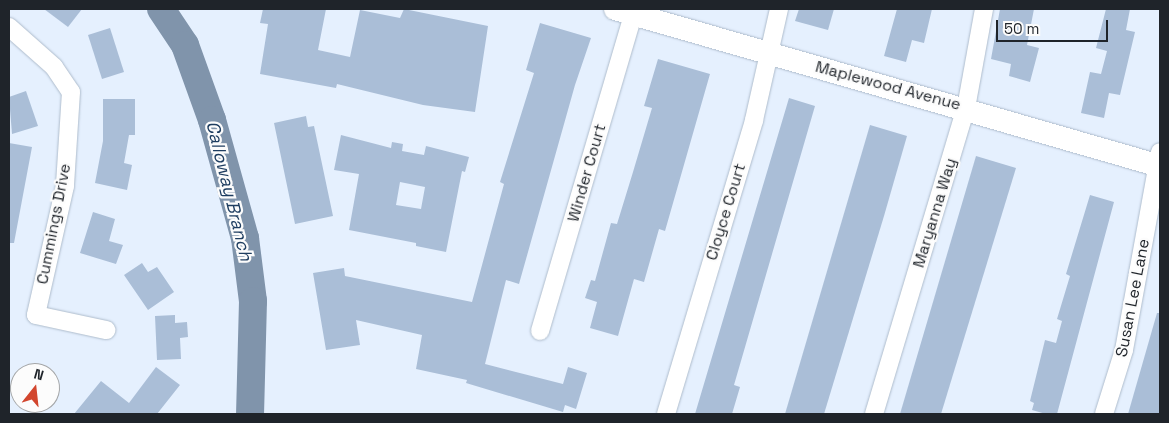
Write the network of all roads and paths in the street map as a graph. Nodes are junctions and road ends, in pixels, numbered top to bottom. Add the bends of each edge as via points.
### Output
1 (779, 9) edge
2 (984, 9) edge
3 (624, 12) edge
4 (9, 27) edge
5 (770, 54) junction
6 (966, 108) junction
7 (1160, 161) edge
8 (106, 330) dead end
9 (540, 330) dead end
10 (666, 414) edge
11 (874, 414) edge
12 (1104, 414) edge

1 - 5 street, Cloyce Court
2 - 6 street, Maryanna Way
3 - 5 street, Maplewood Avenue
3 - 9 street, Winder Court
4 - 8 street, Cummings Drive via 54,67 70,92 65,186 36,315
5 - 6 street, Maplewood Avenue
5 - 10 street, Cloyce Court via 754,120
6 - 7 street, Maplewood Avenue
6 - 11 street, Maryanna Way
7 - 12 street, Susan Lee Lane via 1124,350

